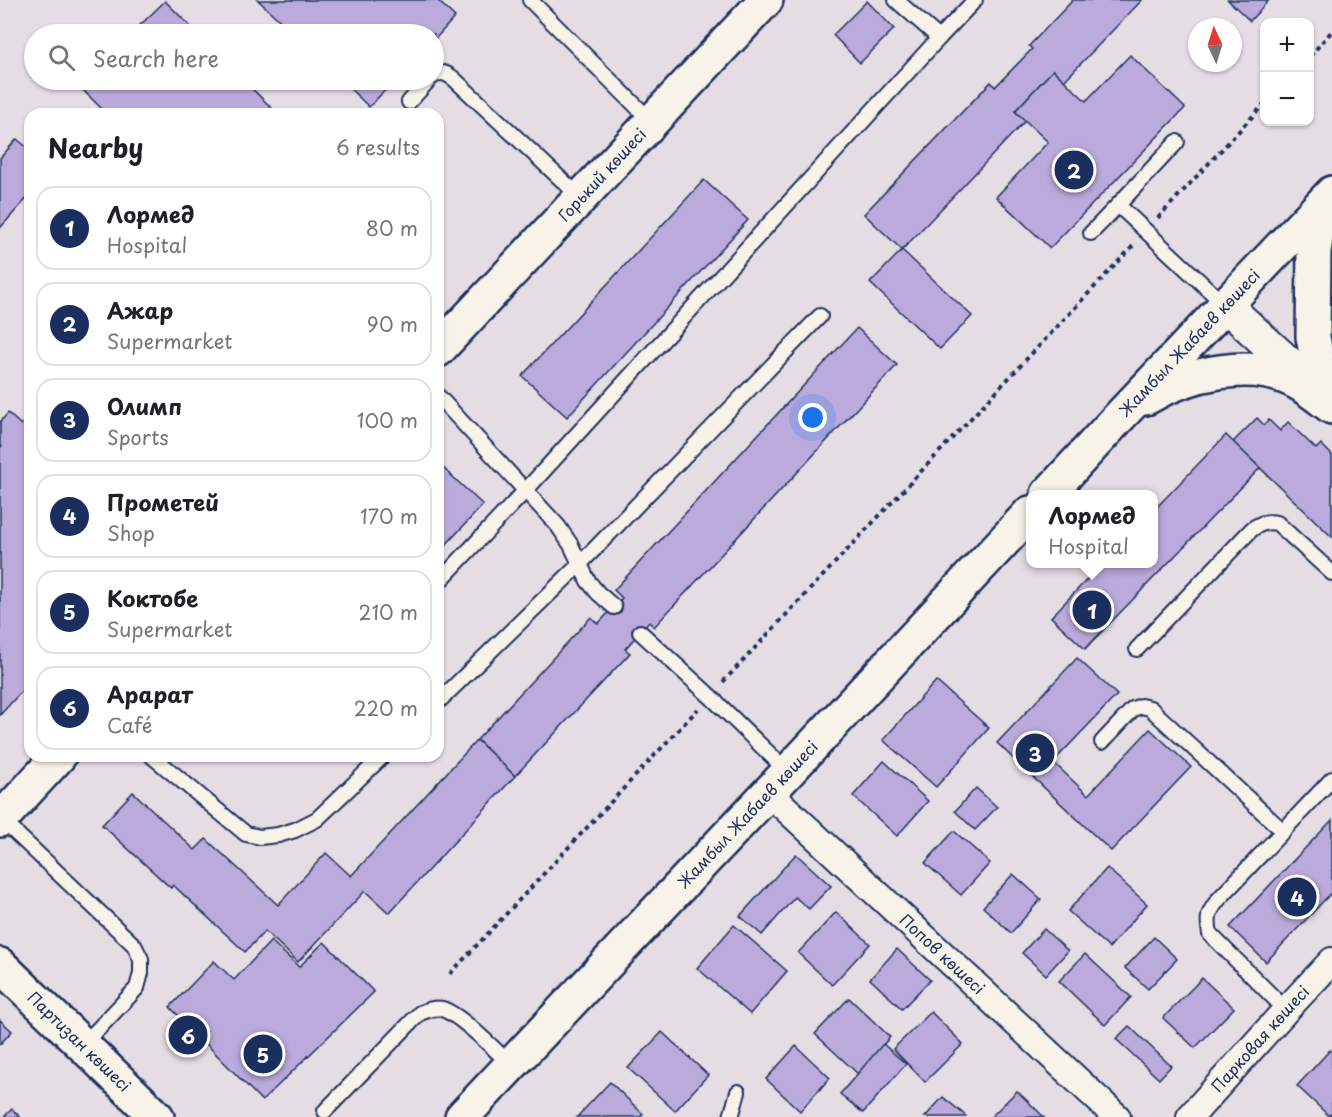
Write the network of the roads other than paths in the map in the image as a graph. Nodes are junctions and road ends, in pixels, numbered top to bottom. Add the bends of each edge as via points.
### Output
1 (530, 0) edge
2 (766, 0) edge
3 (896, 0) edge
4 (975, 0) edge
5 (939, 38) junction
6 (444, 73) edge
7 (420, 90) edge
8 (409, 102) dead end
9 (652, 122) junction
10 (1177, 142) dead end
11 (1332, 195) edge
12 (580, 197) junction
13 (1118, 205) junction
14 (1091, 233) dead end
15 (1226, 306) junction
16 (820, 315) dead end
17 (444, 344) edge
18 (1332, 393) edge
19 (444, 402) edge
20 (1332, 402) edge
21 (1332, 407) edge
22 (1120, 416) junction
23 (526, 490) junction
24 (1053, 490) edge
25 (1026, 517) edge
26 (579, 565) junction
27 (1332, 573) edge
28 (444, 577) edge
29 (614, 607) dead end
30 (640, 632) dead end
31 (1137, 649) dead end
32 (444, 696) edge
33 (1102, 742) dead end
34 (53, 762) edge
35 (159, 762) edge
36 (376, 762) edge
37 (1332, 779) edge
38 (778, 782) junction
39 (1, 819) edge
40 (1283, 831) junction
41 (1332, 961) edge
42 (0, 965) edge
43 (1286, 1010) junction
44 (83, 1046) junction
45 (511, 1065) junction
46 (738, 1092) dead end
47 (325, 1111) dead end
48 (157, 1117) edge
49 (462, 1117) edge
50 (731, 1117) edge
51 (1117, 1117) edge
52 (1190, 1117) edge

1 - 9 lane
2 - 9 main road, Горький көшесі
3 - 5 lane
4 - 5 lane
5 - 23 lane
6 - 12 lane
7 - 8 lane
9 - 12 main road, Горький көшесі
10 - 13 lane
11 - 15 main road, Жамбыл Жабаев көшесі
11 - 18 main road via 1314,251 1313,337
12 - 17 main road, Горький көшесі
13 - 14 lane
13 - 15 lane
15 - 20 street
15 - 22 main road, Жамбыл Жабаев көшесі
16 - 26 lane
19 - 23 lane
21 - 22 main road via 1297,382 1277,374 1239,370 1175,384 1137,402
22 - 24 main road, Жамбыл Жабаев көшесі
23 - 26 lane via 558,526
23 - 28 lane
25 - 38 main road, Жамбыл Жабаев көшесі
26 - 29 lane via 598,593
26 - 32 lane
27 - 31 lane via 1278,523 1260,524
30 - 38 lane via 710,696
33 - 40 lane via 1133,709 1150,708
34 - 39 main road
35 - 36 lane via 246,834 260,837 295,830 317,819
37 - 40 lane
38 - 45 main road, Жамбыл Жабаев көшесі
38 - 51 street, Попов көшесі
39 - 44 lane via 134,945 141,959 137,988
40 - 43 lane via 1218,900 1207,922 1210,934
41 - 43 street, Парковая көшесі
42 - 44 main road, Партизан көшесі
43 - 52 street, Парковая көшесі
44 - 48 main road, Партизан көшесі
45 - 47 lane via 457,1016 440,1008 430,1009 420,1013
45 - 49 main road, Жамбыл Жабаев көшесі
46 - 50 lane

